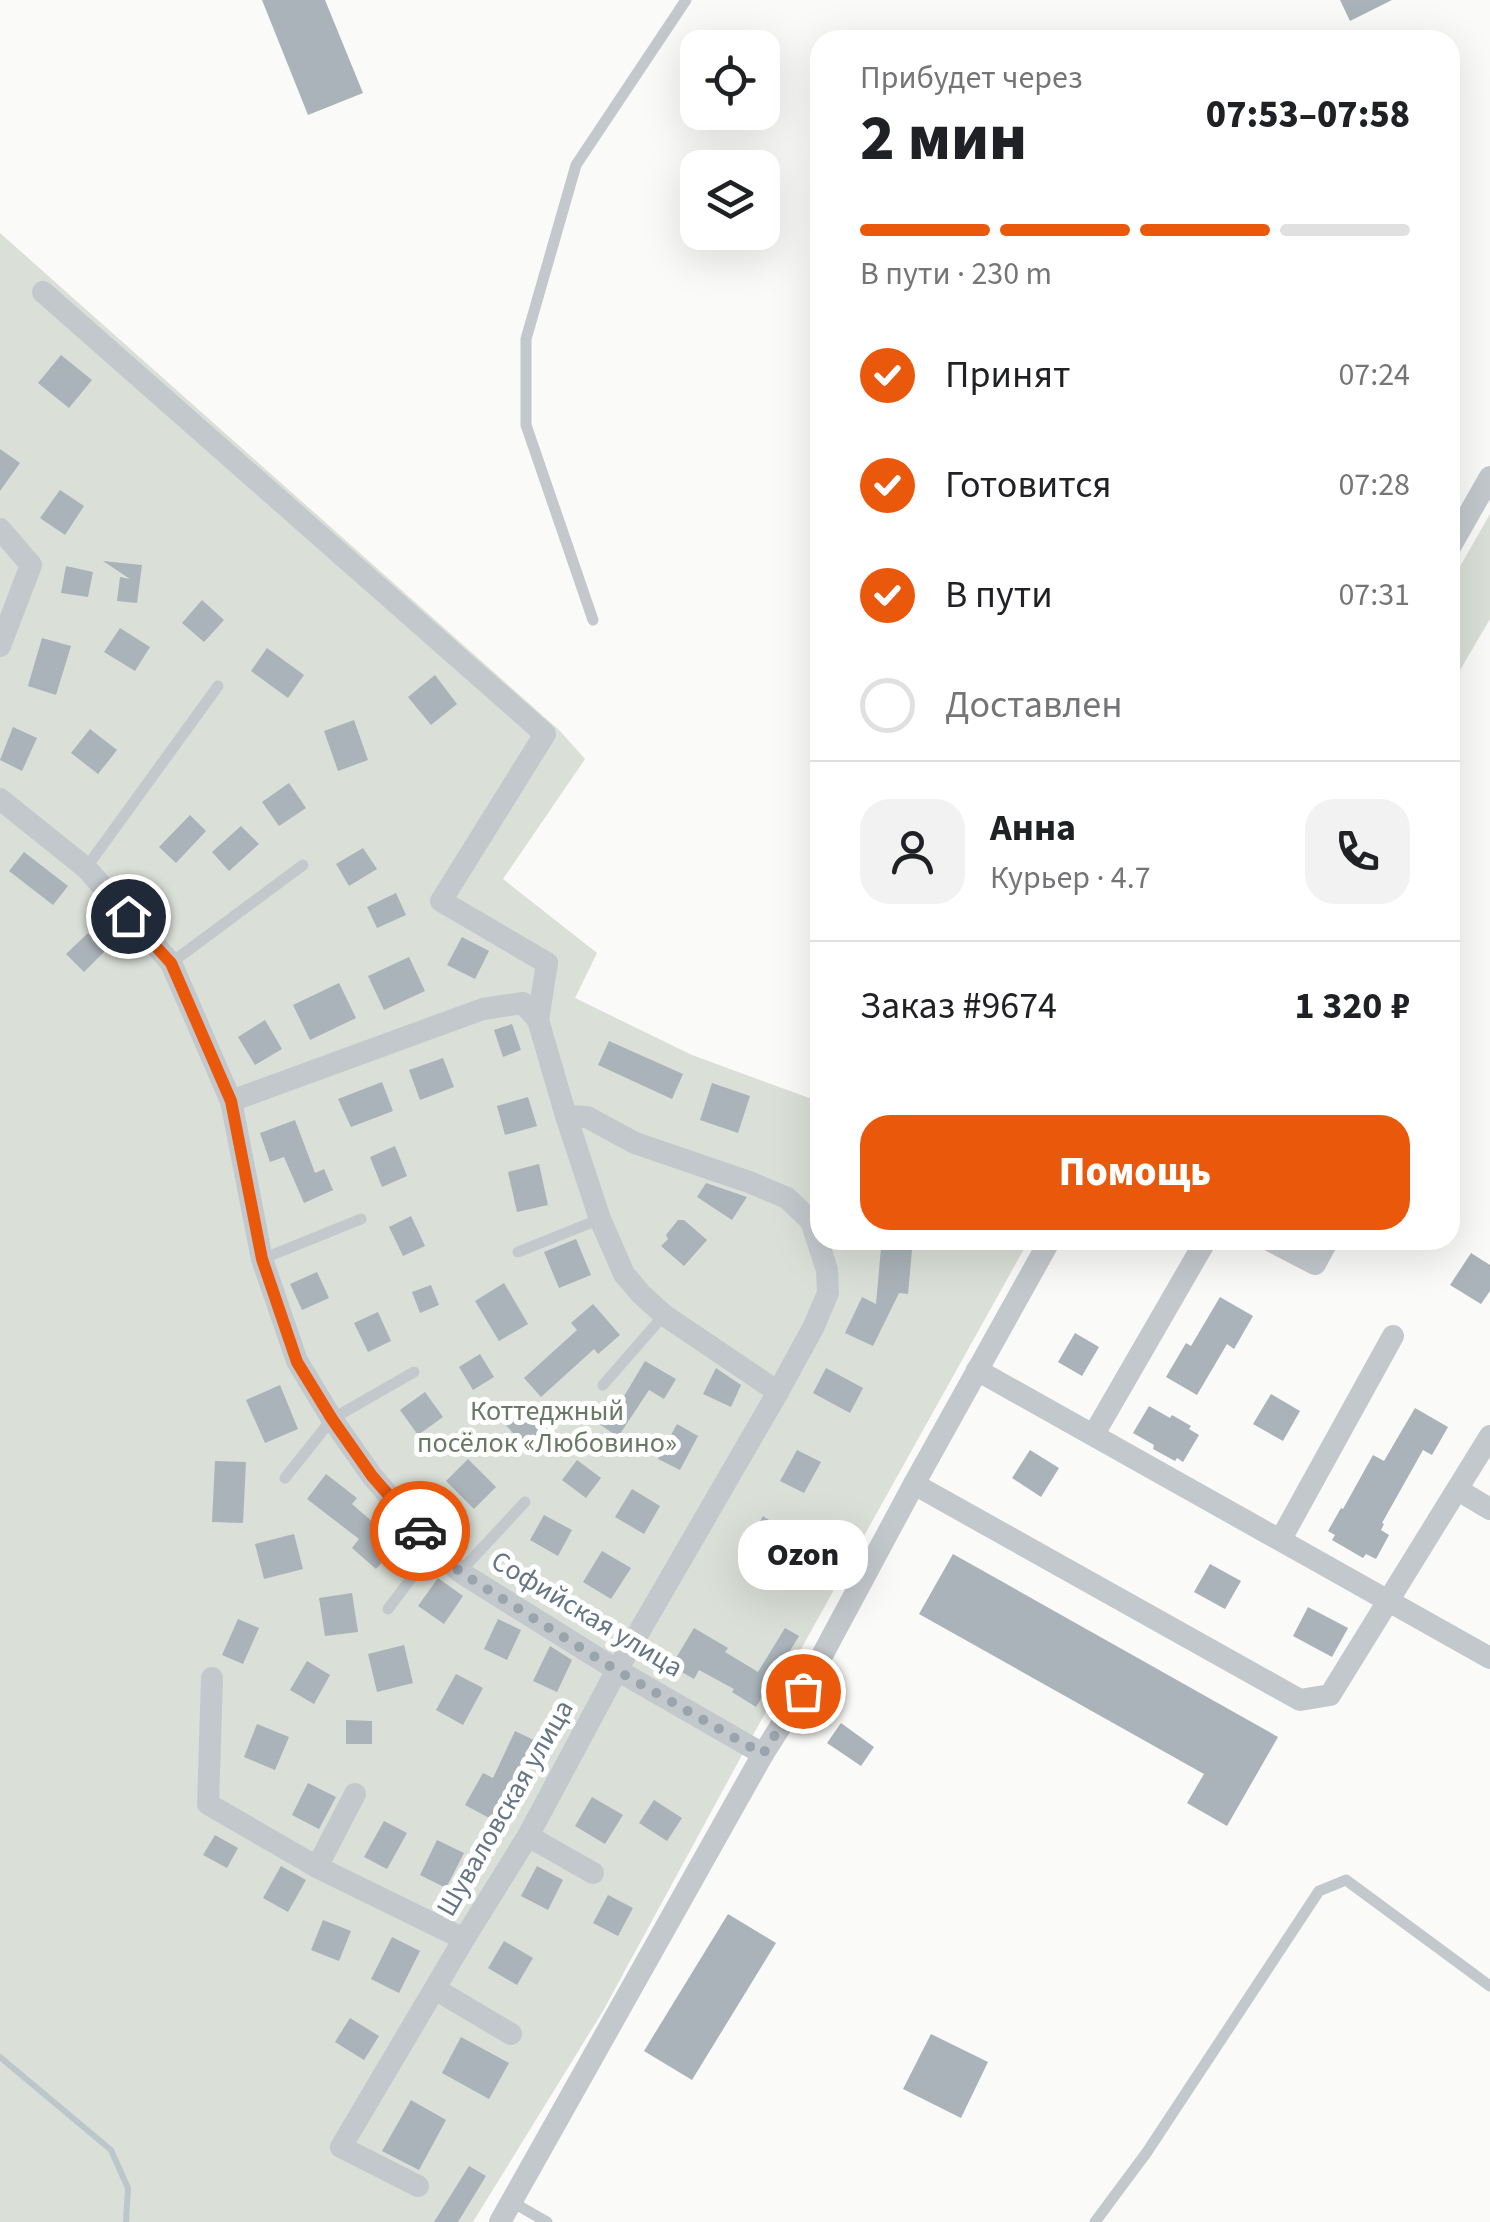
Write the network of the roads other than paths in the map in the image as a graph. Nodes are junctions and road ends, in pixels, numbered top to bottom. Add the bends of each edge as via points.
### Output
1 (686, 0) edge
2 (43, 292) dead end
3 (1490, 478) edge
4 (0, 529) edge
5 (1460, 530) edge
6 (593, 620) dead end
7 (0, 646) edge
8 (218, 686) dead end
9 (0, 799) edge
10 (304, 866) dead end
11 (86, 868) junction
12 (171, 963) junction
13 (538, 1020) junction
14 (231, 1101) junction
15 (566, 1116) junction
16 (361, 1218) dead end
17 (600, 1218) junction
18 (810, 1220) edge
19 (820, 1250) edge
20 (1044, 1250) edge
21 (1200, 1250) edge
22 (1288, 1250) edge
23 (1323, 1250) edge
24 (518, 1252) dead end
25 (262, 1259) junction
26 (664, 1315) junction
27 (1394, 1336) dead end
28 (977, 1370) junction
29 (414, 1372) dead end
30 (603, 1386) dead end
31 (778, 1392) junction
32 (332, 1419) junction
33 (1094, 1434) junction
34 (1490, 1436) edge
35 (285, 1478) dead end
36 (914, 1484) junction
37 (1458, 1490) junction
38 (525, 1502) dead end
39 (1490, 1509) edge
40 (1281, 1540) junction
41 (434, 1548) junction
42 (460, 1572) junction
43 (1390, 1601) junction
44 (388, 1609) dead end
45 (1490, 1658) edge
46 (616, 1670) junction
47 (212, 1678) dead end
48 (763, 1754) junction
49 (355, 1794) dead end
50 (528, 1836) junction
51 (317, 1867) junction
52 (593, 1873) dead end
53 (464, 1939) junction
54 (1490, 1986) edge
55 (436, 1989) junction
56 (511, 2034) dead end
57 (418, 2186) dead end
58 (506, 2212) edge
59 (547, 2222) edge
60 (1095, 2222) edge

1 - 6 lane via 576,165 526,339 526,425
2 - 13 street via 545,734 441,901 547,963
3 - 5 street
4 - 7 street via 31,565
8 - 11 lane
9 - 11 street, Софийская улица
10 - 12 lane
11 - 12 street, Софийская улица
12 - 14 street, Софийская улица
13 - 14 street via 523,1003 484,1009
13 - 15 street
14 - 25 street, Софийская улица
15 - 17 street
15 - 18 street, Шуваловская улица via 587,1117 635,1143 787,1198
16 - 25 lane
17 - 24 lane
17 - 26 street via 624,1274
19 - 31 street, Шуваловская улица via 828,1292
20 - 28 street
21 - 33 street
22 - 23 street via 1315,1264
25 - 32 street, Софийская улица via 297,1362
26 - 30 lane
26 - 31 street
27 - 40 street
28 - 33 street
28 - 36 street
29 - 32 lane
31 - 46 street, Шуваловская улица
32 - 35 lane
32 - 41 street, Софийская улица
33 - 40 street
34 - 37 street
36 - 43 street via 1300,1700 1330,1695
36 - 48 street
37 - 39 street
37 - 43 street
38 - 42 lane
40 - 43 street
41 - 42 street, Софийская улица
41 - 44 lane
42 - 46 street, Софийская улица
43 - 45 street
46 - 48 street, Софийская улица
46 - 50 street, Шуваловская улица
47 - 51 street via 208,1804
48 - 58 street
49 - 51 street
50 - 52 street
50 - 53 street, Шуваловская улица
51 - 53 street
53 - 55 street, Шуваловская улица
54 - 60 lane via 1346,1880 1318,1890
55 - 56 street
55 - 57 street, Шуваловская улица via 342,2147
58 - 59 lane

